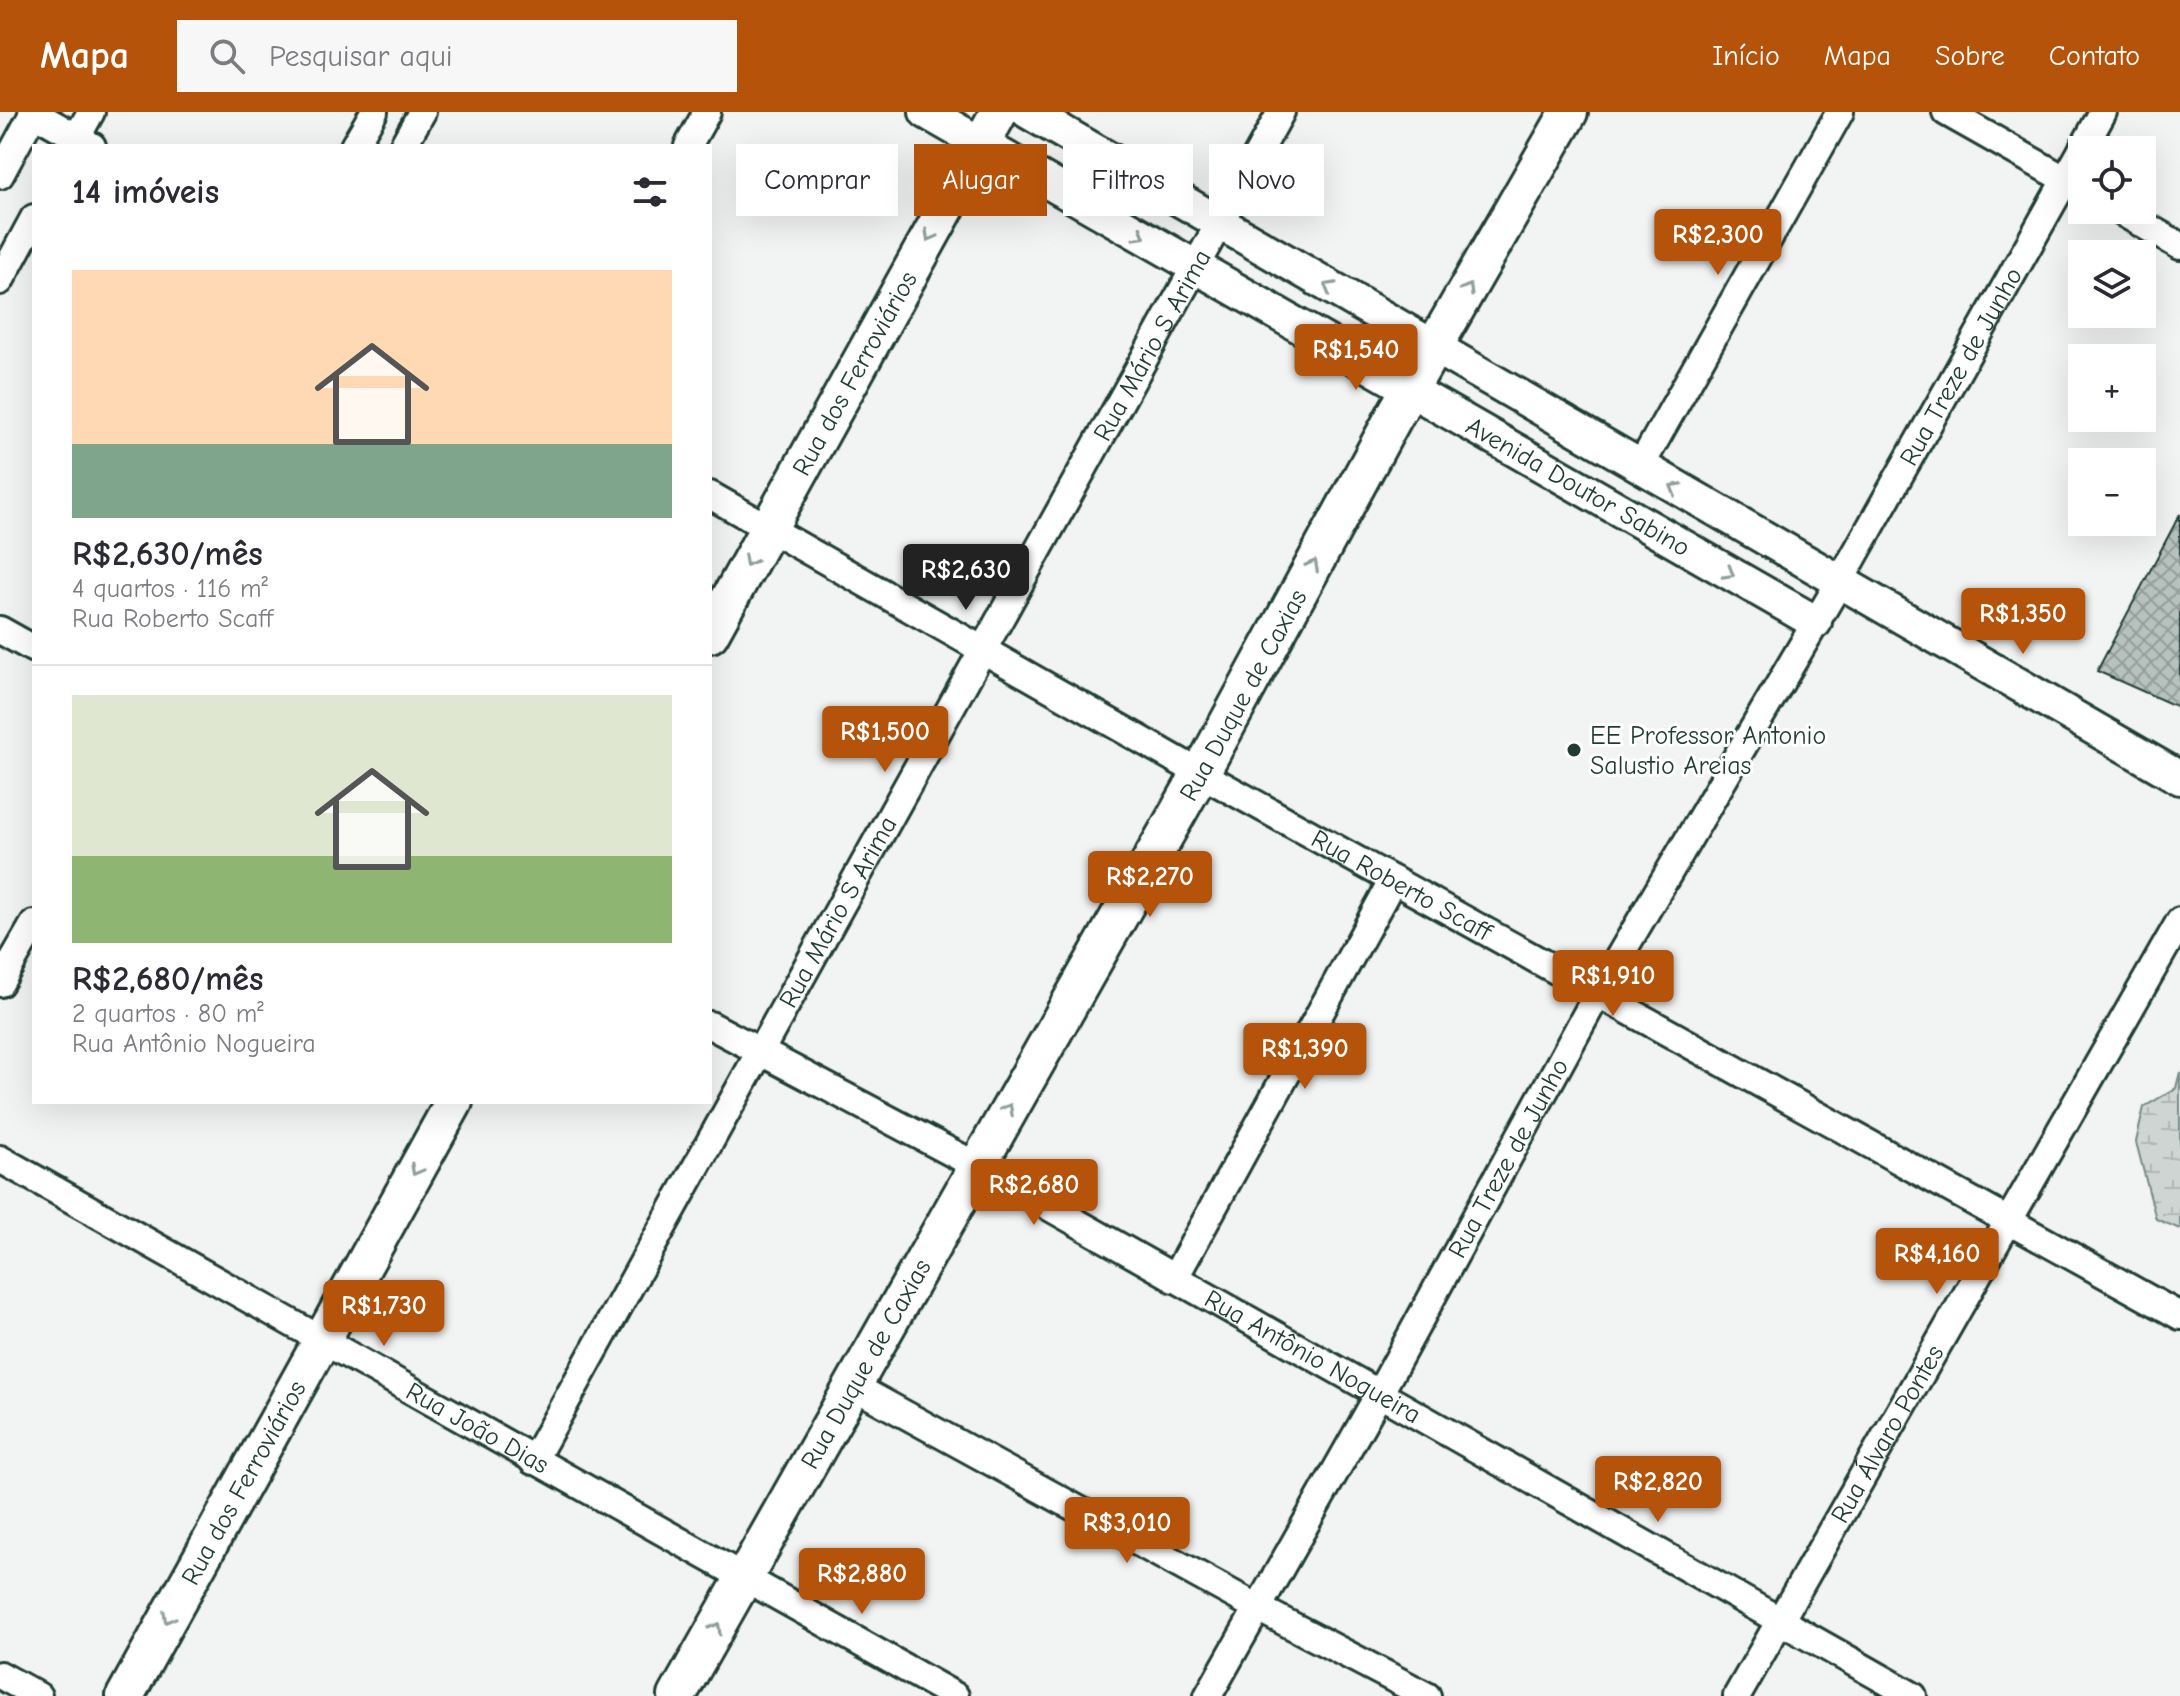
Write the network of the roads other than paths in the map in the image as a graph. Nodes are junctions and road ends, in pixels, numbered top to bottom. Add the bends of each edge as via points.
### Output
1 (33, 112) edge
2 (91, 112) edge
3 (374, 112) edge
4 (422, 112) edge
5 (707, 112) edge
6 (926, 112) edge
7 (999, 112) edge
8 (1028, 112) edge
9 (1281, 112) edge
10 (1569, 112) edge
11 (1840, 112) edge
12 (1946, 112) edge
13 (2103, 112) edge
14 (2090, 136) edge
15 (80, 143) edge
16 (355, 144) edge
17 (404, 144) edge
18 (689, 144) edge
19 (981, 144) joint
20 (0, 175) edge
21 (2068, 181) edge
22 (1047, 182) edge
23 (2068, 194) edge
24 (941, 216) edge
25 (32, 222) edge
26 (1219, 223) junction
27 (2142, 224) edge
28 (2180, 246) edge
29 (1195, 267) junction
30 (0, 281) edge
31 (1435, 348) junction
32 (1410, 390) junction
33 (1640, 467) junction
34 (712, 496) edge
35 (767, 528) junction
36 (1839, 583) junction
37 (1815, 622) junction
38 (0, 630) edge
39 (712, 630) edge
40 (32, 648) edge
41 (983, 650) junction
42 (1198, 772) junction
43 (2180, 778) edge
44 (1393, 880) junction
45 (2180, 921) edge
46 (32, 927) edge
47 (0, 983) edge
48 (1598, 993) junction
49 (712, 1026) edge
50 (760, 1052) junction
51 (453, 1104) edge
52 (0, 1159) edge
53 (977, 1166) junction
54 (2009, 1221) junction
55 (1174, 1279) junction
56 (2180, 1316) edge
57 (321, 1341) junction
58 (853, 1386) junction
59 (1378, 1396) junction
60 (533, 1461) junction
61 (745, 1579) junction
62 (1258, 1608) junction
63 (1781, 1622) junction
64 (0, 1675) edge
65 (947, 1694) edge
66 (38, 1696) edge
67 (125, 1696) edge
68 (677, 1696) edge
69 (1208, 1696) edge
70 (1427, 1696) edge
71 (1737, 1696) edge
72 (1913, 1696) edge

1 - 15 street
1 - 20 street
2 - 15 street
3 - 16 street
4 - 17 street
5 - 18 street
6 - 19 street, Avenida Doutor Sabino
7 - 19 main road, Rua dos Ferroviários
8 - 26 street, Avenida Doutor Sabino
9 - 26 street, Rua Mário S Arima
31 -> 10 main road, Rua Duque de Caxias
11 - 33 street
12 - 21 street
13 - 14 street, Rua Treze de Junho
22 -> 29 street, Avenida Doutor Sabino
23 - 36 street, Rua Treze de Junho
24 -> 35 main road, Rua dos Ferroviários
25 - 30 street
26 - 29 street, Rua Mário S Arima
31 -> 26 street, Avenida Doutor Sabino
27 - 28 street
29 - 32 street, Avenida Doutor Sabino
29 - 41 street, Rua Mário S Arima
31 - 32 main road, Rua Duque de Caxias
31 - 33 street, Avenida Doutor Sabino
32 -> 37 street, Avenida Doutor Sabino
42 -> 32 main road, Rua Duque de Caxias
36 -> 33 street, Avenida Doutor Sabino
34 - 35 street, Rua Roberto Scaff
35 -> 39 main road, Rua dos Ferroviários
35 - 41 street, Rua Roberto Scaff
36 - 37 street, Rua Treze de Junho
36 - 43 street, Avenida Doutor Sabino
37 - 48 street, Rua Treze de Junho
38 - 40 street
41 - 42 street, Rua Roberto Scaff
41 - 50 street, Rua Mário S Arima
42 - 44 street, Rua Roberto Scaff
53 -> 42 main road, Rua Duque de Caxias
44 - 48 street, Rua Roberto Scaff
44 - 55 street
45 - 54 street, Rua Álvaro Pontes
46 - 47 street
48 - 54 street, Rua Roberto Scaff
48 - 59 street, Rua Treze de Junho
49 - 50 street, Rua Antônio Nogueira
50 - 53 street, Rua Antônio Nogueira
50 - 60 street, Rua Mário S Arima
51 -> 57 main road, Rua dos Ferroviários
52 - 57 street, Rua João Dias
53 - 55 street, Rua Antônio Nogueira
53 - 58 main road, Rua Duque de Caxias
54 - 56 street, Rua Roberto Scaff
54 - 63 street, Rua Álvaro Pontes
55 - 59 street, Rua Antônio Nogueira
57 - 60 street, Rua João Dias
57 -> 67 main road, Rua dos Ferroviários
58 - 61 main road, Rua Duque de Caxias
58 - 62 street
59 - 62 street, Rua Treze de Junho
59 - 63 street, Rua Antônio Nogueira
60 - 61 street, Rua João Dias
61 - 65 street, Rua João Dias
68 -> 61 main road, Rua Duque de Caxias
62 - 69 street, Rua Treze de Junho
62 - 70 street
63 - 71 street, Rua Álvaro Pontes
63 - 72 street, Rua Antônio Nogueira
64 - 66 street

